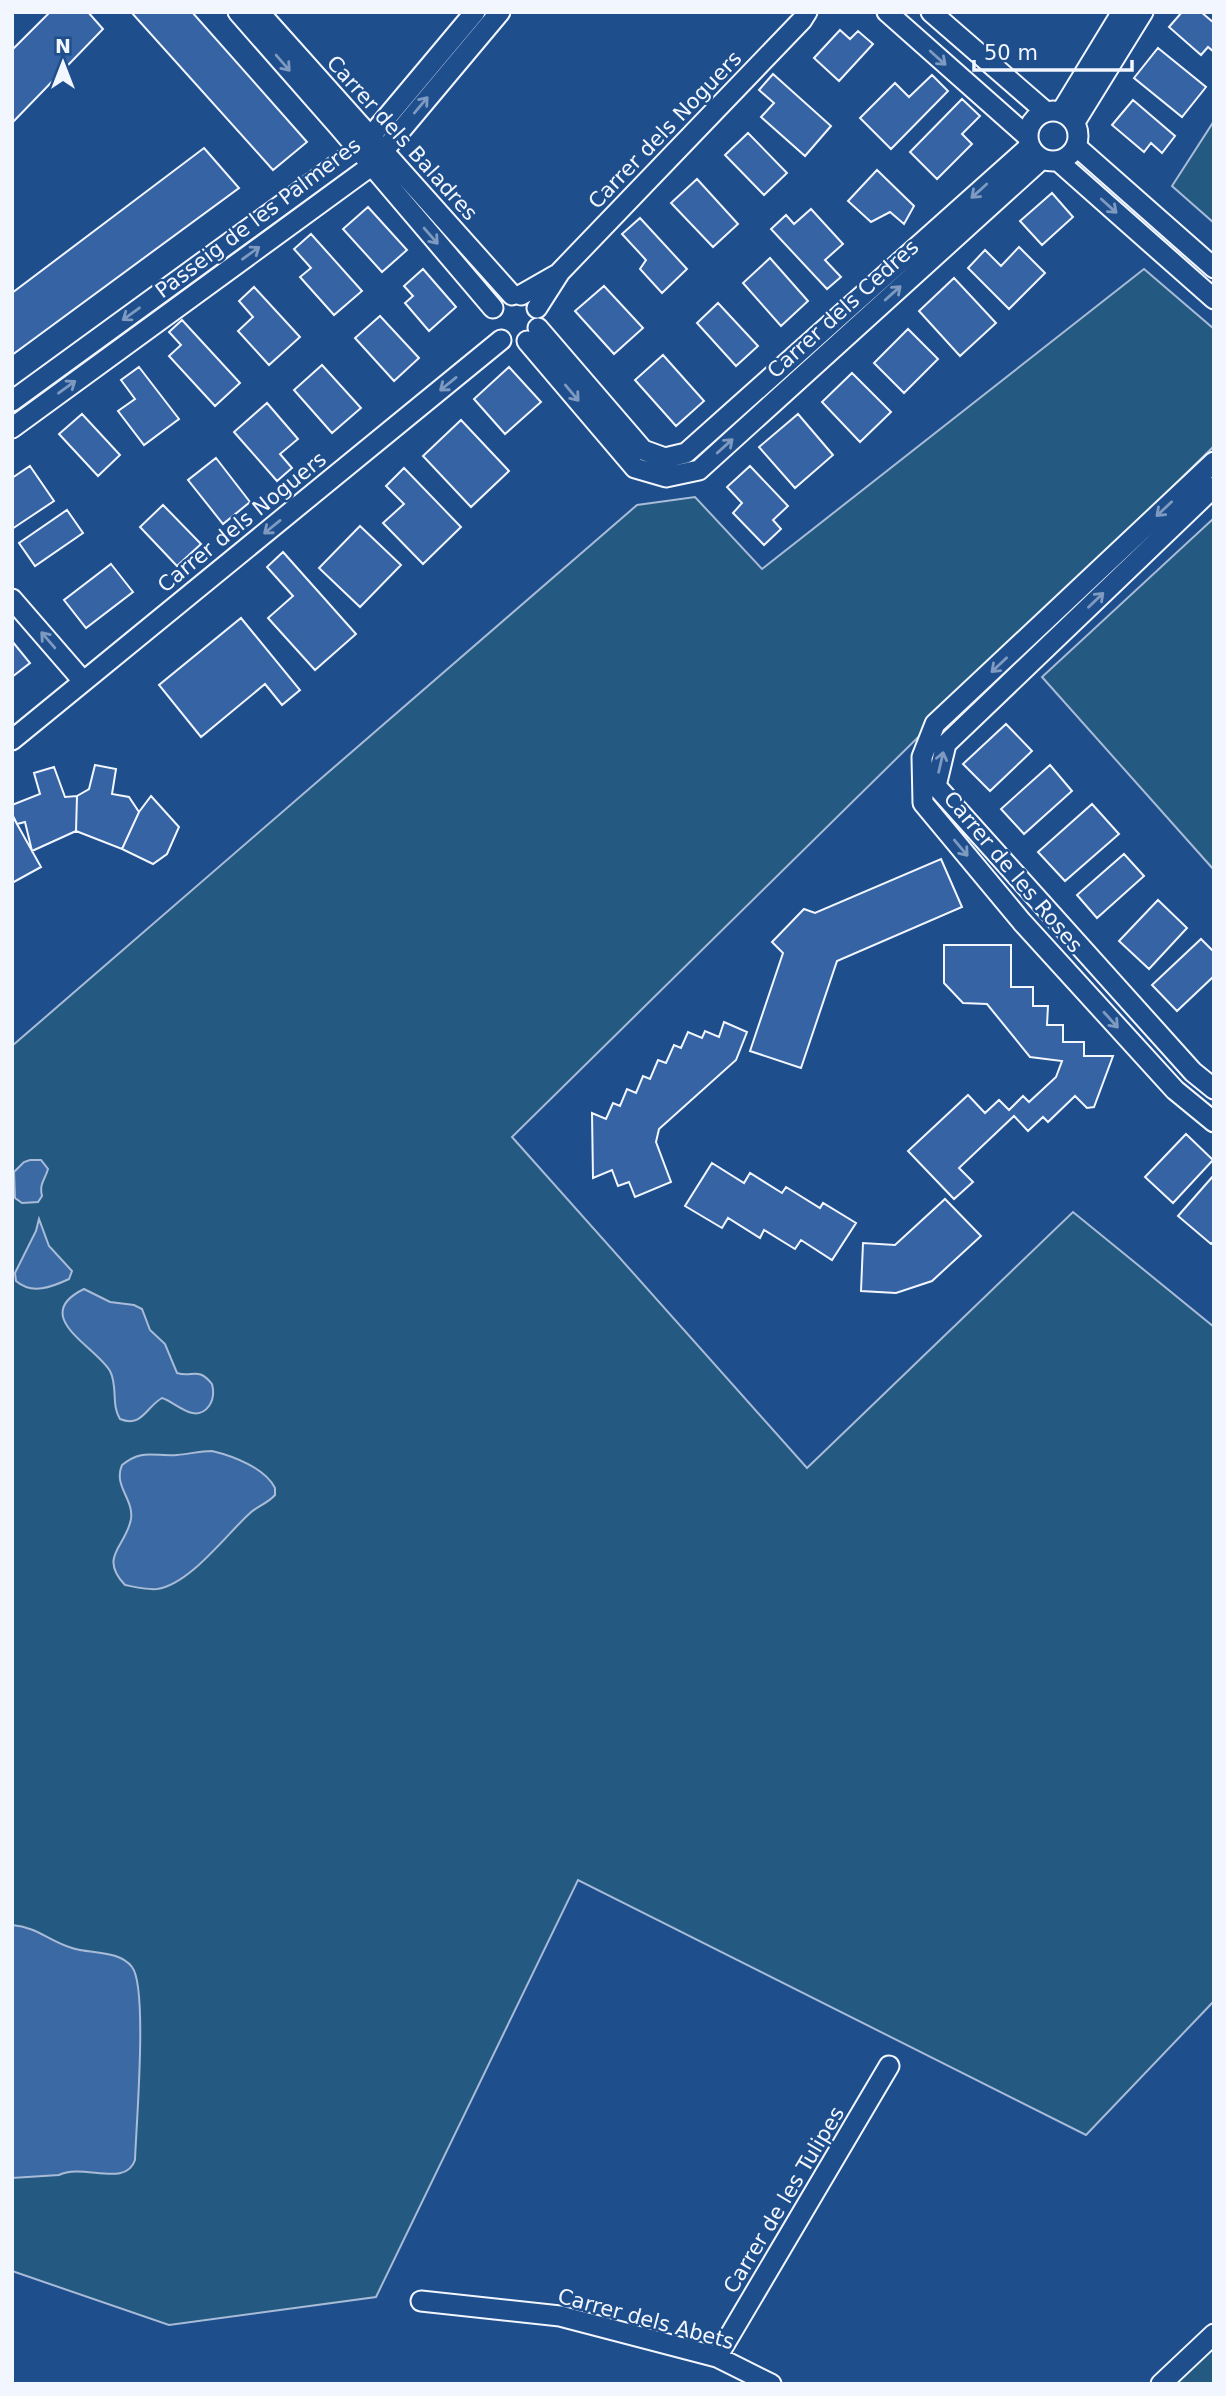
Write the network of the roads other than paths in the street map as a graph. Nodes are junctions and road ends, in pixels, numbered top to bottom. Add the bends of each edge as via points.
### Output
1 (238, 12) edge
2 (259, 12) edge
3 (475, 12) edge
4 (499, 12) edge
5 (887, 12) edge
6 (931, 12) edge
7 (1122, 12) edge
8 (1143, 12) edge
9 (808, 15) edge
10 (1061, 115) junction
11 (378, 143) junction
12 (1077, 147) junction
13 (357, 150) junction
14 (1039, 151) junction
15 (371, 166) junction
16 (1214, 268) edge
17 (560, 272) junction
18 (516, 295) junction
19 (1214, 299) edge
20 (493, 308) junction
21 (534, 326) junction
22 (501, 340) junction
23 (12, 401) edge
24 (12, 428) edge
25 (1214, 462) edge
26 (1214, 487) edge
27 (12, 599) edge
28 (83, 681) junction
29 (12, 740) edge
30 (1214, 1089) edge
31 (1214, 1122) edge
32 (889, 2066) dead end
33 (421, 2301) dead end
34 (1214, 2334) edge
35 (717, 2357) junction
36 (771, 2384) edge
37 (1161, 2384) edge

1 -> 13 street, Carrer dels Baladres
2 - 11 street, Carrer dels Baladres
3 - 11 street, Passeig de les Palmeres
11 -> 4 street, Passeig de les Palmeres
5 -> 14 street
6 - 10 street
7 - 10 street
8 - 10 street
9 - 17 street, Carrer dels Noguers
10 - 12 street via 1078,130
10 - 14 street via 1032,122
11 - 13 street, Passeig de les Palmeres
11 - 15 street, Passeig de les Palmeres
11 - 18 street, Carrer dels Baladres
12 - 14 street via 1067,158
12 - 16 street
13 - 15 street, Carrer dels Baladres
13 -> 23 street, Passeig de les Palmeres
14 -> 19 street
14 - 21 street, Carrer dels Cedres via 666,468 635,468
15 -> 20 street, Carrer dels Baladres
24 -> 15 street, Passeig de les Palmeres
17 - 18 street, Carrer dels Noguers
17 - 21 street, Carrer dels Noguers
18 - 20 street via 498,301
18 - 21 street via 528,299
20 - 22 street via 491,326
21 - 22 street via 511,344
22 -> 28 street, Carrer dels Noguers
25 -> 31 street, Carrer de les Roses via 935,724 922,757 923,803 1175,1090
30 -> 26 street, Carrer de les Roses via 1193,1072 936,786 946,744
28 -> 27 street
28 - 29 street, Carrer dels Noguers
32 - 35 street, Carrer de les Tulipes
33 - 35 street, Carrer dels Abets via 560,2316
34 - 37 street
35 - 36 street, Carrer dels Abets

